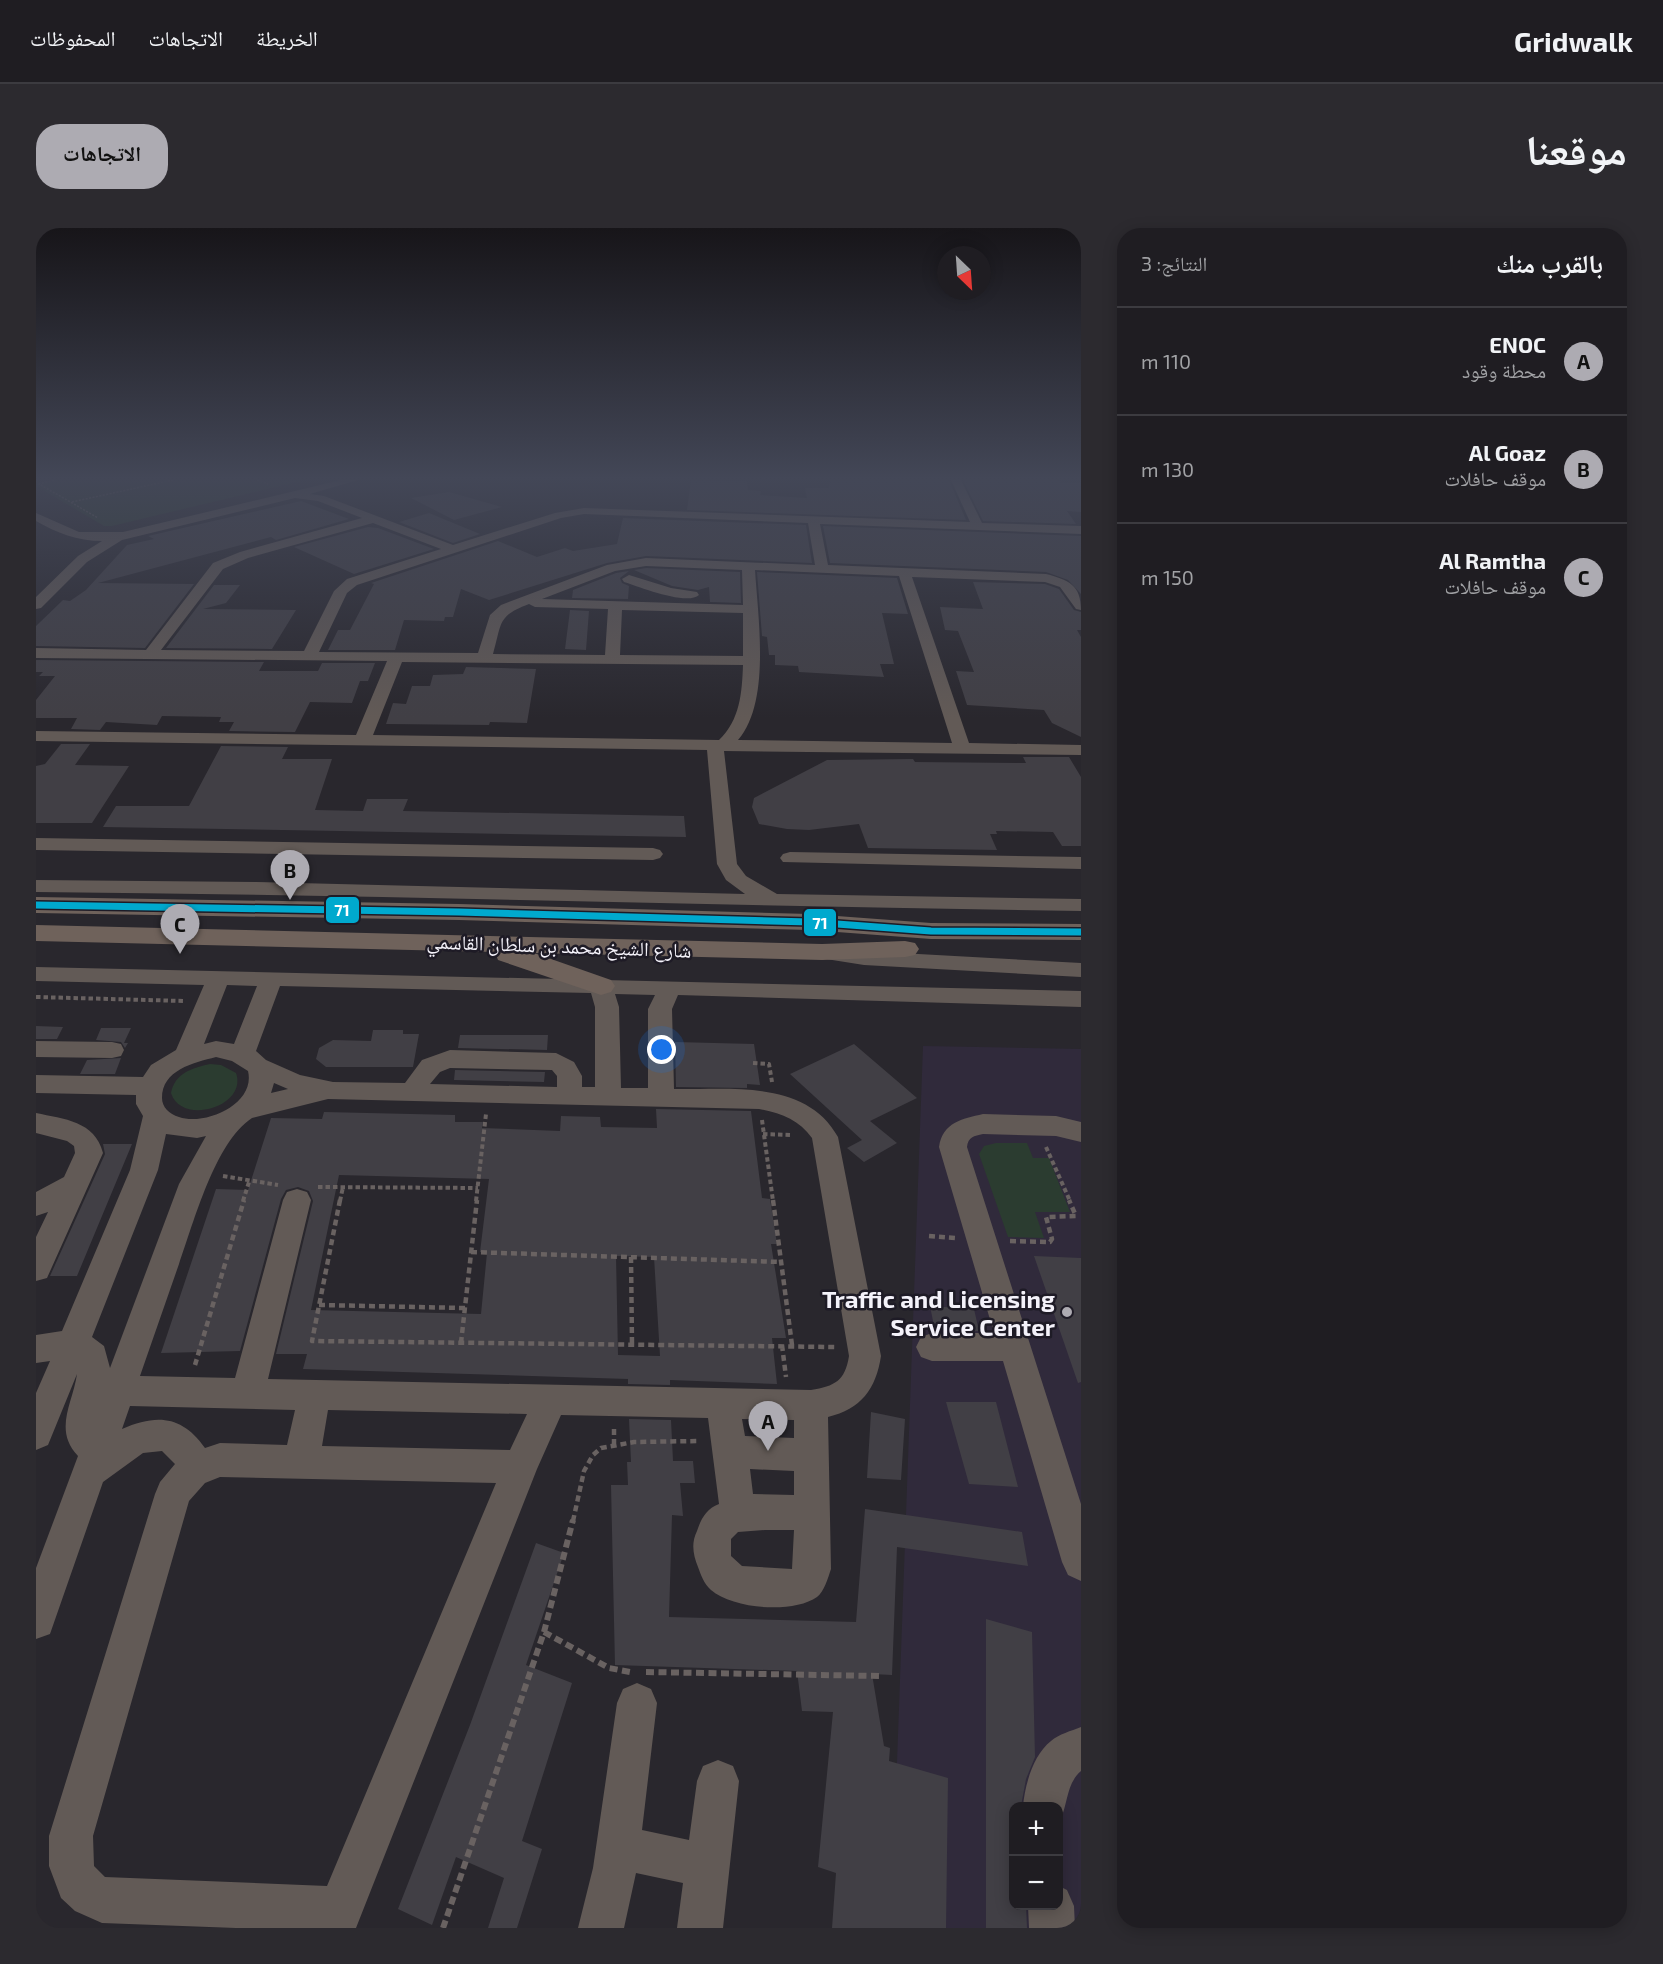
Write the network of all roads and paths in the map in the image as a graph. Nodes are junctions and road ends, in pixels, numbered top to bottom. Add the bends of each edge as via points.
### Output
1 (81, 559) edge
2 (231, 559) edge
3 (419, 559) edge
4 (820, 559) edge
5 (748, 566) junction
6 (822, 568) junction
7 (904, 572) junction
8 (629, 579) dead end
9 (519, 602) junction
10 (749, 603) junction
11 (36, 605) edge
12 (615, 605) junction
13 (1081, 606) edge
14 (36, 653) edge
15 (150, 654) junction
16 (309, 657) junction
17 (396, 658) junction
18 (484, 658) junction
19 (612, 660) junction
20 (751, 662) junction
21 (36, 736) edge
22 (363, 740) junction
23 (719, 746) junction
24 (962, 748) junction
25 (1081, 750) edge
26 (36, 844) edge
27 (272, 848) junction
28 (653, 854) dead end
29 (790, 858) dead end
30 (1081, 863) edge
31 (727, 864) junction
32 (36, 886) edge
33 (69, 887) junction
34 (257, 888) junction
35 (682, 898) junction
36 (772, 899) junction
37 (36, 905) edge
38 (1081, 905) edge
39 (163, 906) junction
40 (1081, 918) edge
41 (810, 922) junction
42 (1081, 932) edge
43 (36, 933) edge
44 (451, 942) junction
45 (1081, 951) edge
46 (822, 952) junction
47 (1081, 970) edge
48 (36, 974) edge
49 (218, 978) junction
50 (271, 980) junction
51 (601, 986) junction
52 (670, 988) junction
53 (36, 997) edge
54 (1081, 999) edge
55 (208, 1002) junction
56 (36, 1049) edge
57 (72, 1050) junction
58 (112, 1050) dead end
59 (187, 1055) junction
60 (250, 1060) junction
61 (753, 1064) dead end
62 (44, 1084) edge
63 (149, 1086) junction
64 (333, 1090) junction
65 (608, 1097) junction
66 (661, 1098) junction
67 (759, 1100) junction
68 (487, 1109) dead end
69 (239, 1114) junction
70 (36, 1115) edge
71 (156, 1117) junction
72 (36, 1124) edge
73 (1064, 1126) edge
74 (199, 1171) junction
75 (249, 1182) junction
76 (77, 1183) junction
77 (344, 1187) junction
78 (478, 1188) junction
79 (298, 1191) junction
80 (36, 1205) edge
81 (929, 1236) dead end
82 (980, 1240) junction
83 (471, 1252) junction
84 (631, 1257) junction
85 (781, 1262) junction
86 (36, 1269) edge
87 (319, 1305) junction
88 (465, 1308) junction
89 (461, 1343) junction
90 (632, 1344) junction
91 (73, 1345) junction
92 (792, 1346) junction
93 (864, 1347) junction
94 (932, 1347) dead end
95 (1014, 1347) junction
96 (36, 1349) edge
97 (119, 1391) junction
98 (187, 1392) junction
99 (248, 1393) junction
100 (315, 1394) junction
101 (551, 1399) junction
102 (723, 1403) junction
103 (811, 1405) junction
104 (37, 1429) edge
105 (729, 1446) junction
106 (811, 1455) junction
107 (93, 1461) junction
108 (301, 1462) junction
109 (198, 1467) junction
110 (520, 1467) junction
111 (1070, 1494) edge
112 (812, 1513) junction
113 (738, 1514) junction
114 (1081, 1562) edge
115 (36, 1620) edge
116 (544, 1632) junction
117 (879, 1676) dead end
118 (636, 1703) dead end
119 (1081, 1748) edge
120 (718, 1781) dead end
121 (1045, 1802) edge
122 (618, 1847) junction
123 (708, 1866) junction
124 (1051, 1910) edge
125 (337, 1918) edge
126 (443, 1928) edge
127 (601, 1928) edge
128 (700, 1928) edge
129 (1052, 1928) edge

1 - 11 street
2 - 15 street via 213,570
3 - 16 street via 346,586
4 - 6 street
5 - 6 street
5 - 9 street via 633,563
5 - 10 street
6 - 7 street
7 - 13 street via 1046,578 1065,584
7 - 24 street
8 - 10 street via 681,594
9 - 12 street
9 - 18 street via 497,615
10 - 12 street
10 - 20 street
12 - 19 street
14 - 15 street
15 - 16 street
16 - 17 street
17 - 18 street
17 - 22 street
18 - 19 street
19 - 20 street
20 - 23 street via 744,716 737,731
21 - 22 street
22 - 23 street
23 - 24 street
23 - 31 street
24 - 25 street
26 - 27 street
27 - 28 street
27 - 34 street
29 - 30 street
31 - 35 street via 705,890
31 - 36 street via 740,882
32 - 33 street
33 - 34 street
33 - 39 main road
34 - 35 street
35 - 36 street
36 - 38 street
37 - 39 main road, شارع الشيخ محمد بن سلطان القاسمي
39 - 41 main road, شارع الشيخ محمد بن سلطان القاسمي
40 - 41 street via 864,918
41 - 42 main road, شارع الشيخ محمد بن سلطان القاسمي via 931,931
43 - 44 main road, شارع الشيخ محمد بن سلطان القاسمي
44 - 46 main road, شارع الشيخ محمد بن سلطان القاسمي
44 - 51 main road via 526,959
45 - 46 main road, شارع الشيخ محمد بن سلطان القاسمي via 875,948
46 - 47 street via 864,958
48 - 49 street
49 - 50 street
49 - 55 street
50 - 51 street
50 - 60 street
51 - 52 street
51 - 65 street via 606,1002
52 - 54 street
52 - 66 street via 660,1009
53 - 55 path
55 - 59 street
56 - 57 street
57 - 58 street
57 - 62 street
59 - 60 street via 216,1049
59 - 63 street via 164,1068
60 - 64 street via 294,1082
60 - 69 street via 262,1083 253,1102
61 - 67 path via 769,1064 774,1088 758,1088
62 - 63 street
62 - 70 street
63 - 71 street via 147,1103
64 - 65 street
64 - 69 street via 284,1098
65 - 66 street
66 - 67 street
67 - 85 path
67 - 93 street via 801,1111 820,1127 825,1137
68 - 78 path
69 - 71 street via 192,1128 178,1127
69 - 74 street
71 - 91 street via 144,1170
72 - 76 street via 72,1131 87,1142 88,1159
73 - 82 path via 1076,1216 1046,1217 1050,1242
73 - 82 street via 973,1125 954,1139 954,1155
74 - 75 path
74 - 97 street
75 - 79 path
75 - 98 path
76 - 80 street
76 - 86 street
77 - 78 path
77 - 79 path
77 - 87 path
78 - 83 path
79 - 99 street
81 - 82 path
82 - 95 street
83 - 84 path
83 - 88 path
84 - 85 path
84 - 90 path
85 - 92 path
87 - 88 path
87 - 89 path via 312,1341
88 - 89 path
89 - 90 path
90 - 92 path
91 - 96 street
91 - 104 street
91 - 107 street via 86,1348 94,1360 81,1428
92 - 93 path
93 - 103 street via 864,1369 852,1391
94 - 95 street
95 - 111 street
97 - 98 street
97 - 107 street
98 - 99 street
99 - 100 street
100 - 101 street
100 - 108 street
101 - 102 street
101 - 110 street
102 - 103 street
102 - 105 street
103 - 106 street
105 - 106 street
105 - 113 street
105 - 116 path via 614,1444 599,1449 584,1471
106 - 112 street
107 - 109 street via 152,1435 179,1442
107 - 115 street
108 - 109 street via 220,1460
108 - 110 street
109 - 125 street via 174,1494 71,1836 71,1870 83,1890 102,1900
110 - 125 street
111 - 114 street
112 - 113 street
112 - 113 street via 810,1576 799,1587 790,1588 735,1584 715,1564 711,1551 717,1526
116 - 117 path via 609,1668 627,1672
116 - 126 path
118 - 122 street
119 - 121 street via 1063,1759 1052,1772
120 - 123 street
122 - 123 street
122 - 127 street
123 - 128 street
124 - 129 street

